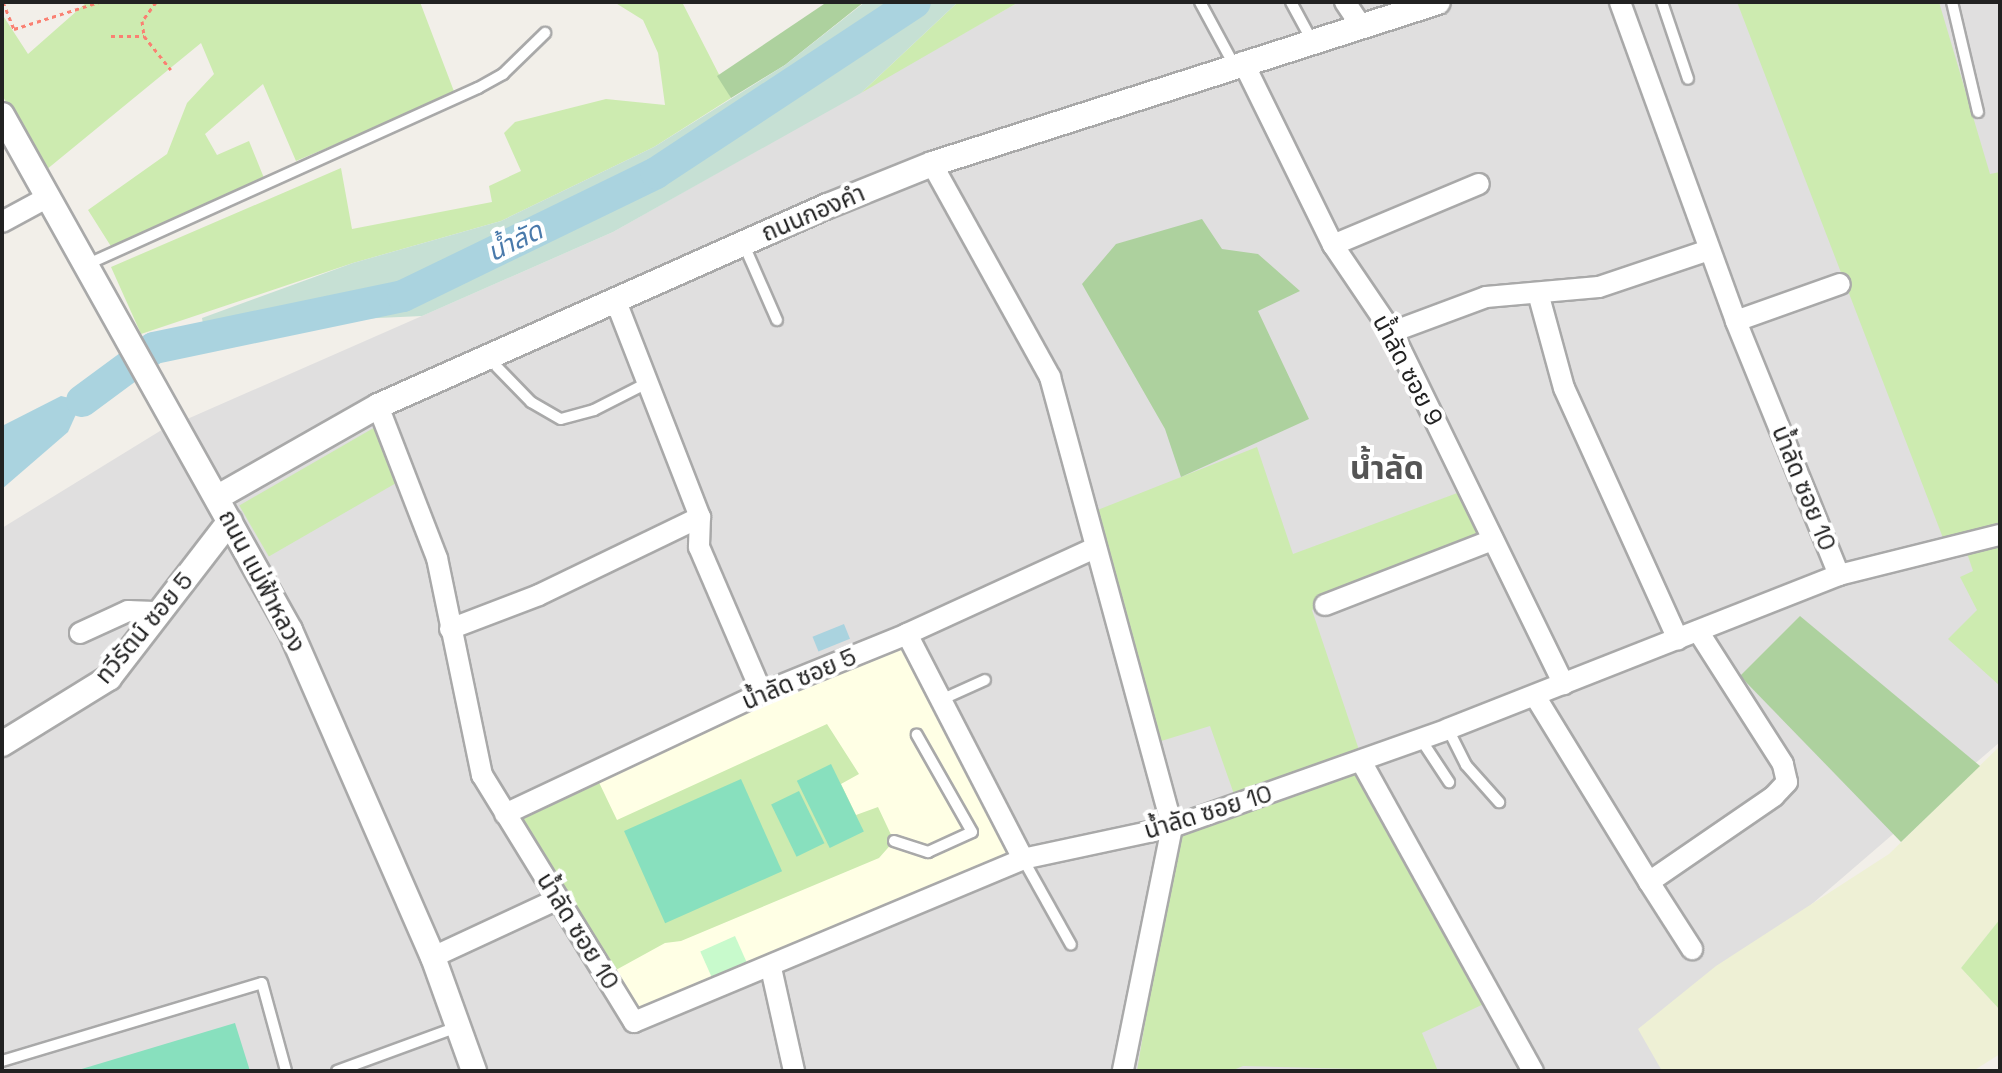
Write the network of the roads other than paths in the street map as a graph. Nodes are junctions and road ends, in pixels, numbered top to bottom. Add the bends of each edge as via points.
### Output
1 (1200, 2) edge
2 (1291, 2) edge
3 (1345, 2) edge
4 (1438, 2) edge
5 (1620, 2) edge
6 (1662, 2) edge
7 (1952, 2) edge
8 (1361, 26) junction
9 (545, 33) dead end
10 (1311, 39) junction
11 (1238, 63) junction
12 (1688, 79) dead end
13 (1978, 112) dead end
14 (2, 115) edge
15 (932, 164) junction
16 (1479, 184) dead end
17 (48, 197) junction
18 (2, 222) edge
19 (743, 243) junction
20 (1333, 245) junction
21 (1709, 250) junction
22 (86, 265) junction
23 (1840, 284) dead end
24 (1538, 293) junction
25 (615, 299) junction
26 (777, 320) dead end
27 (1736, 321) junction
28 (1392, 332) junction
29 (497, 367) dead end
30 (647, 383) junction
31 (378, 406) junction
32 (218, 497) junction
33 (700, 517) junction
34 (230, 521) junction
35 (2000, 535) edge
36 (1493, 540) junction
37 (1095, 548) junction
38 (1839, 575) junction
39 (1325, 605) dead end
40 (161, 612) junction
41 (450, 629) junction
42 (1698, 631) junction
43 (80, 633) dead end
44 (907, 634) junction
45 (1678, 639) junction
46 (985, 680) dead end
47 (1564, 684) junction
48 (762, 693) junction
49 (1535, 696) junction
50 (943, 699) junction
51 (1448, 729) junction
52 (917, 735) dead end
53 (1420, 738) junction
54 (2, 744) edge
55 (1361, 761) junction
56 (1449, 782) dead end
57 (1499, 802) dead end
58 (505, 814) junction
59 (1172, 827) junction
60 (894, 841) dead end
61 (1023, 859) junction
62 (1649, 882) junction
63 (558, 899) junction
64 (1071, 945) dead end
65 (1692, 949) dead end
66 (433, 957) junction
67 (771, 968) junction
68 (457, 1027) junction
69 (2, 1061) edge
70 (286, 1071) edge
71 (337, 1071) edge
72 (474, 1071) edge
73 (794, 1071) edge
74 (1123, 1071) edge
75 (1533, 1071) edge

1 - 11 lane
2 - 10 lane
3 - 8 street
4 - 8 street, ถนนกองคำ
5 - 21 street, น้ำลัด ซอย 10
6 - 12 lane
7 - 13 lane
8 - 10 street, ถนนกองคำ
9 - 22 lane via 511,68 478,88
10 - 11 street, ถนนกองคำ
11 - 15 street, ถนนกองคำ
11 - 20 street, น้ำลัด ซอย 9
14 - 17 street, ถนน แม่ฟ้าหลวง
15 - 19 street, ถนนกองคำ
15 - 37 street via 1050,377
16 - 20 street
17 - 18 street
17 - 22 street, ถนน แม่ฟ้าหลวง
19 - 25 street, ถนนกองคำ
19 - 26 lane
20 - 28 street, น้ำลัด ซอย 9
21 - 24 street via 1599,287
21 - 27 street, น้ำลัด ซอย 10
22 - 32 street, ถนน แม่ฟ้าหลวง
23 - 27 street
24 - 28 street via 1486,297
24 - 45 street via 1564,388
25 - 30 street
25 - 31 street, ถนนกองคำ
27 - 38 street, น้ำลัด ซอย 10
28 - 36 street, น้ำลัด ซอย 9
29 - 30 lane via 531,402 561,419 594,410
30 - 33 street
31 - 32 street, ถนนกองคำ
31 - 41 street, น้ำลัด ซอย 10 via 437,558
32 - 34 street, ถนน แม่ฟ้าหลวง
33 - 41 street via 539,595
33 - 48 street via 699,547
34 - 40 street, ทวีรัตน์ ซอย 5
34 - 66 street, ถนน แม่ฟ้าหลวง via 301,655
35 - 38 street
36 - 39 street
36 - 47 street, น้ำลัด ซอย 9
37 - 44 street, น้ำลัด ซอย 5
37 - 59 street
38 - 42 street, น้ำลัด ซอย 10
40 - 43 street via 128,611
40 - 54 street, ทวีรัตน์ ซอย 5 via 109,678
41 - 58 street, น้ำลัด ซอย 10 via 482,775
42 - 45 street, น้ำลัด ซอย 10
42 - 62 street via 1783,764 1787,782
44 - 48 street, น้ำลัด ซอย 5
44 - 50 street
45 - 47 street, น้ำลัด ซอย 10
46 - 50 lane
47 - 49 street, น้ำลัด ซอย 10
48 - 58 street, น้ำลัด ซอย 5
49 - 51 street, น้ำลัด ซอย 10
49 - 62 street
50 - 61 street
51 - 53 street, น้ำลัด ซอย 10
51 - 57 lane via 1471,773
52 - 60 lane via 972,832 928,852
53 - 55 street, น้ำลัด ซอย 10
53 - 56 lane
55 - 59 street, น้ำลัด ซอย 10
55 - 75 street
58 - 63 street, น้ำลัด ซอย 10
59 - 61 street, น้ำลัด ซอย 10
59 - 74 street
61 - 64 lane
61 - 67 street, น้ำลัด ซอย 10
62 - 65 street
63 - 66 street
63 - 67 street, น้ำลัด ซอย 10 via 634,1022
66 - 68 street, ถนน แม่ฟ้าหลวง
67 - 73 street
68 - 71 lane
68 - 72 street, ถนน แม่ฟ้าหลวง
69 - 70 lane via 262,983

